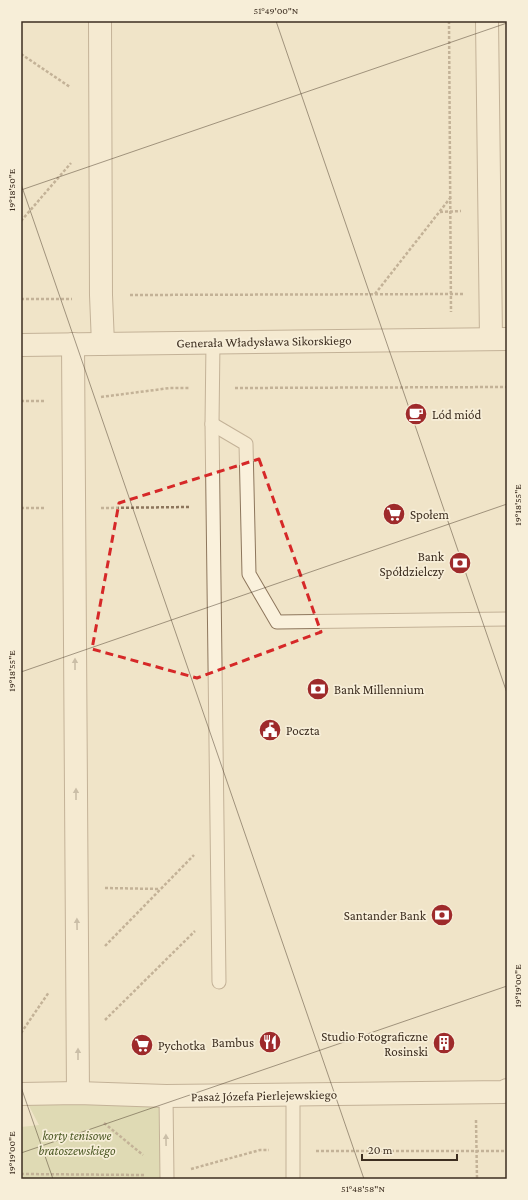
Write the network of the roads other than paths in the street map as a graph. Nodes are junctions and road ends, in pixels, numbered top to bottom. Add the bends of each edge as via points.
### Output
1 (100, 21) edge
2 (488, 21) edge
3 (499, 339) edge
4 (213, 342) junction
5 (73, 344) junction
6 (103, 344) junction
7 (21, 345) edge
8 (212, 424) junction
9 (507, 619) edge
10 (219, 982) dead end
11 (507, 1090) edge
12 (21, 1094) edge
13 (74, 1094) junction
14 (293, 1095) junction
15 (166, 1096) junction
16 (167, 1177) edge
17 (293, 1179) edge

1 - 6 street
2 - 3 street via 490,294
3 - 4 street, Generała Władysława Sikorskiego
4 - 6 street, Generała Władysława Sikorskiego
4 - 8 lane
5 - 6 street, Generała Władysława Sikorskiego
5 - 7 street, Generała Władysława Sikorskiego
13 -> 5 street via 78,1047 78,965
8 - 9 lane via 246,444 249,574 276,622
8 - 10 lane
11 - 14 street, Pasaż Józefa Pierlejewskiego
12 - 13 street, Pasaż Józefa Pierlejewskiego
13 - 15 street, Pasaż Józefa Pierlejewskiego
14 - 15 street, Pasaż Józefa Pierlejewskiego
14 - 17 lane
16 -> 15 lane

